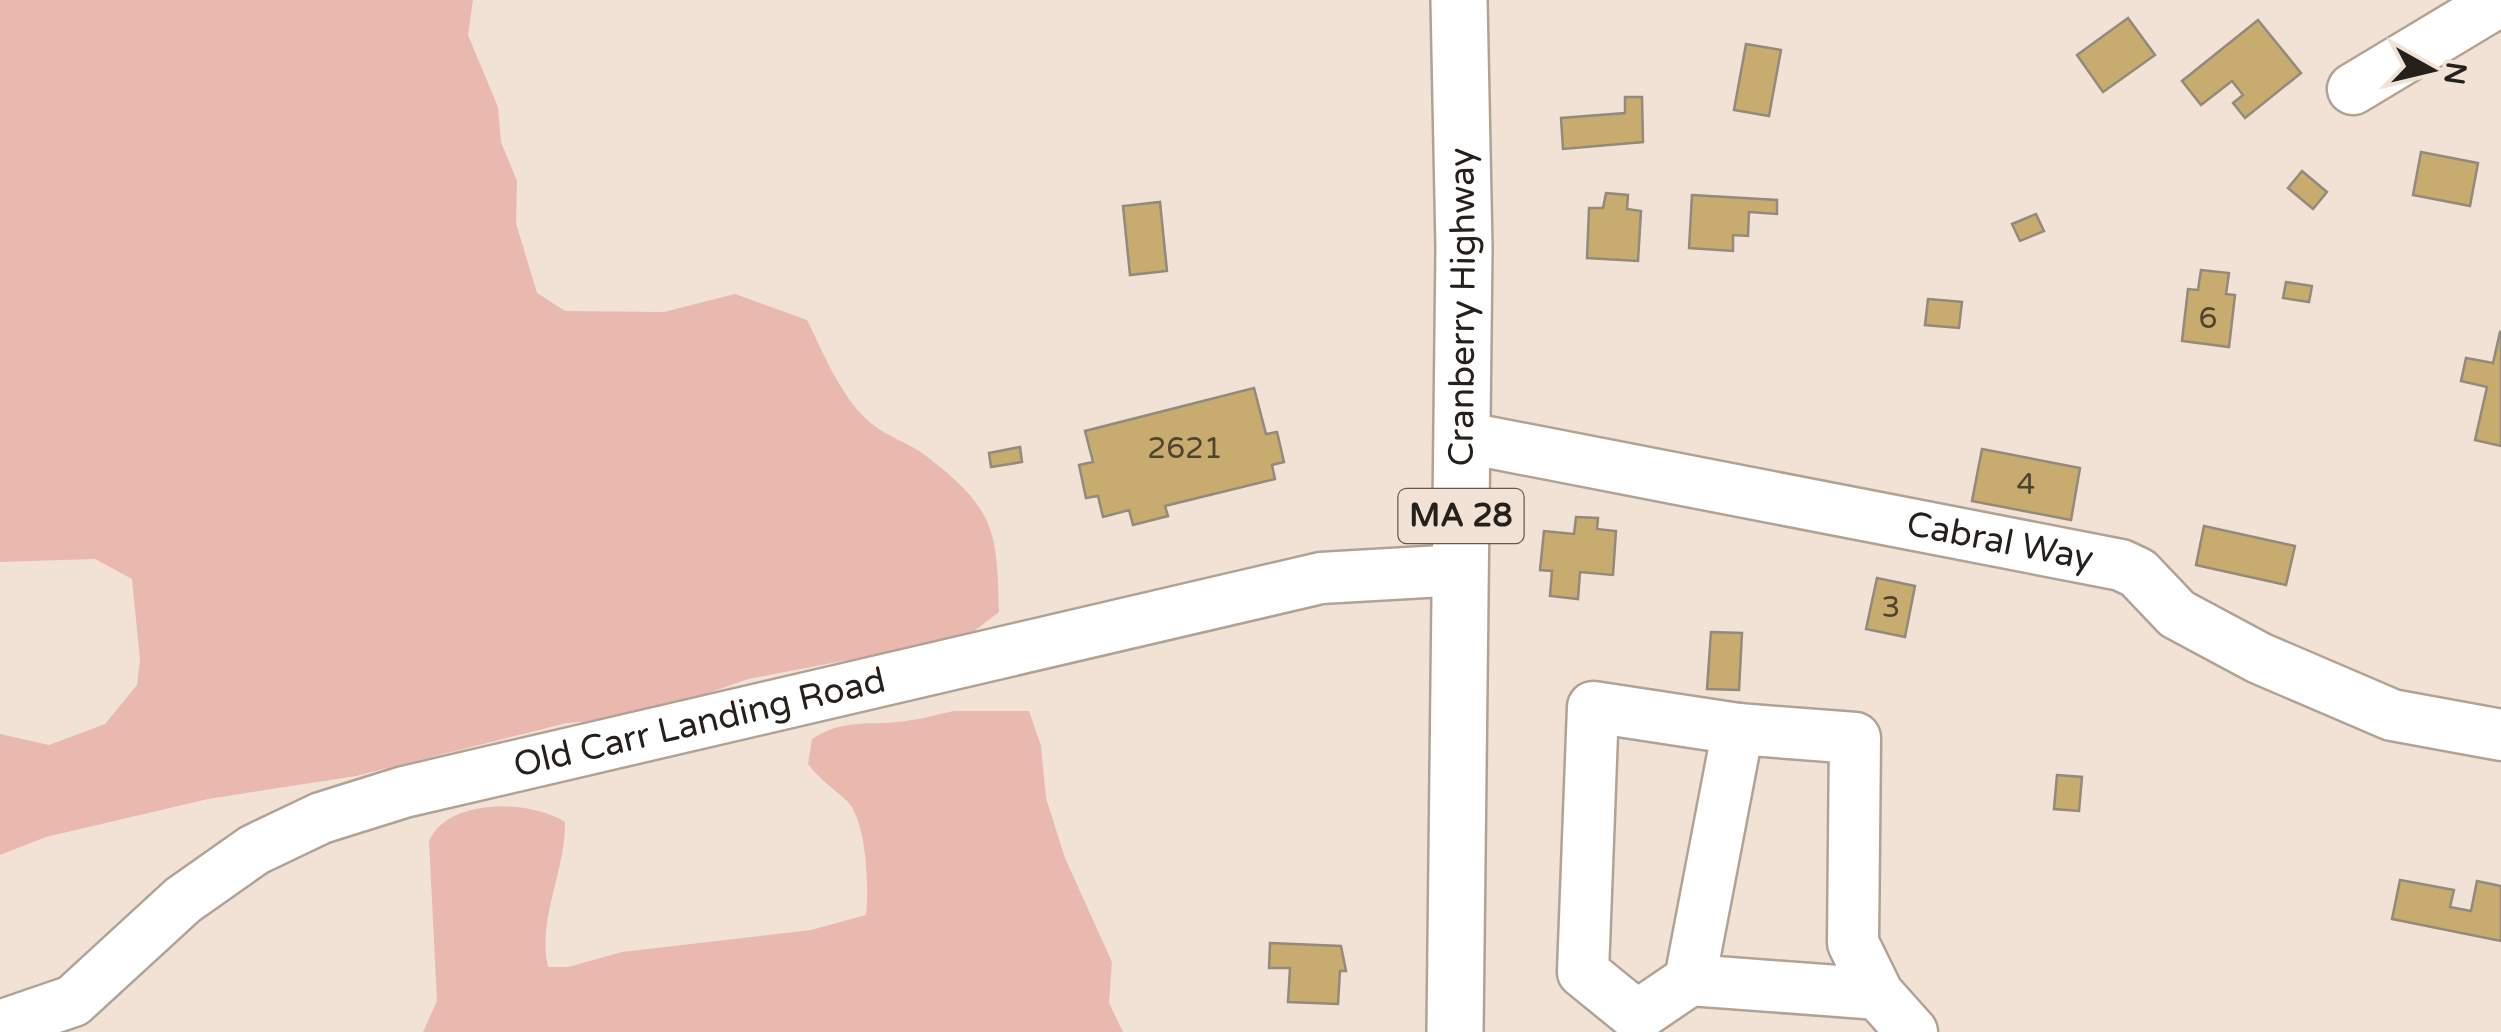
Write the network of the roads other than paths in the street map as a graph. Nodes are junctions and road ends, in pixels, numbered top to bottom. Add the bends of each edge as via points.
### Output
1 (1459, 0) edge
2 (2501, 0) edge
3 (2353, 89) dead end
4 (1462, 437) junction
5 (1460, 570) junction
6 (1738, 729) junction
7 (2501, 735) edge
8 (1690, 980) junction
9 (1878, 994) junction
10 (1639, 1024) edge
11 (0, 1026) edge
12 (1463, 1027) edge
13 (1912, 1032) edge

1 - 4 main road, Cranberry Highway / MA 28
2 - 3 street
4 - 5 main road, Cranberry Highway / MA 28
4 - 7 street, Cabral Way via 2108,561 2138,574 2203,631 2354,700 2392,716
5 - 11 street, Old Carr Landing Road via 1320,578 321,818 254,850 184,900 73,1001
5 - 12 main road, Cranberry Highway / MA 28
6 - 8 street
6 - 9 street via 1855,738 1853,943
6 - 10 street via 1594,708 1583,972
8 - 9 street
8 - 10 street
9 - 13 street

